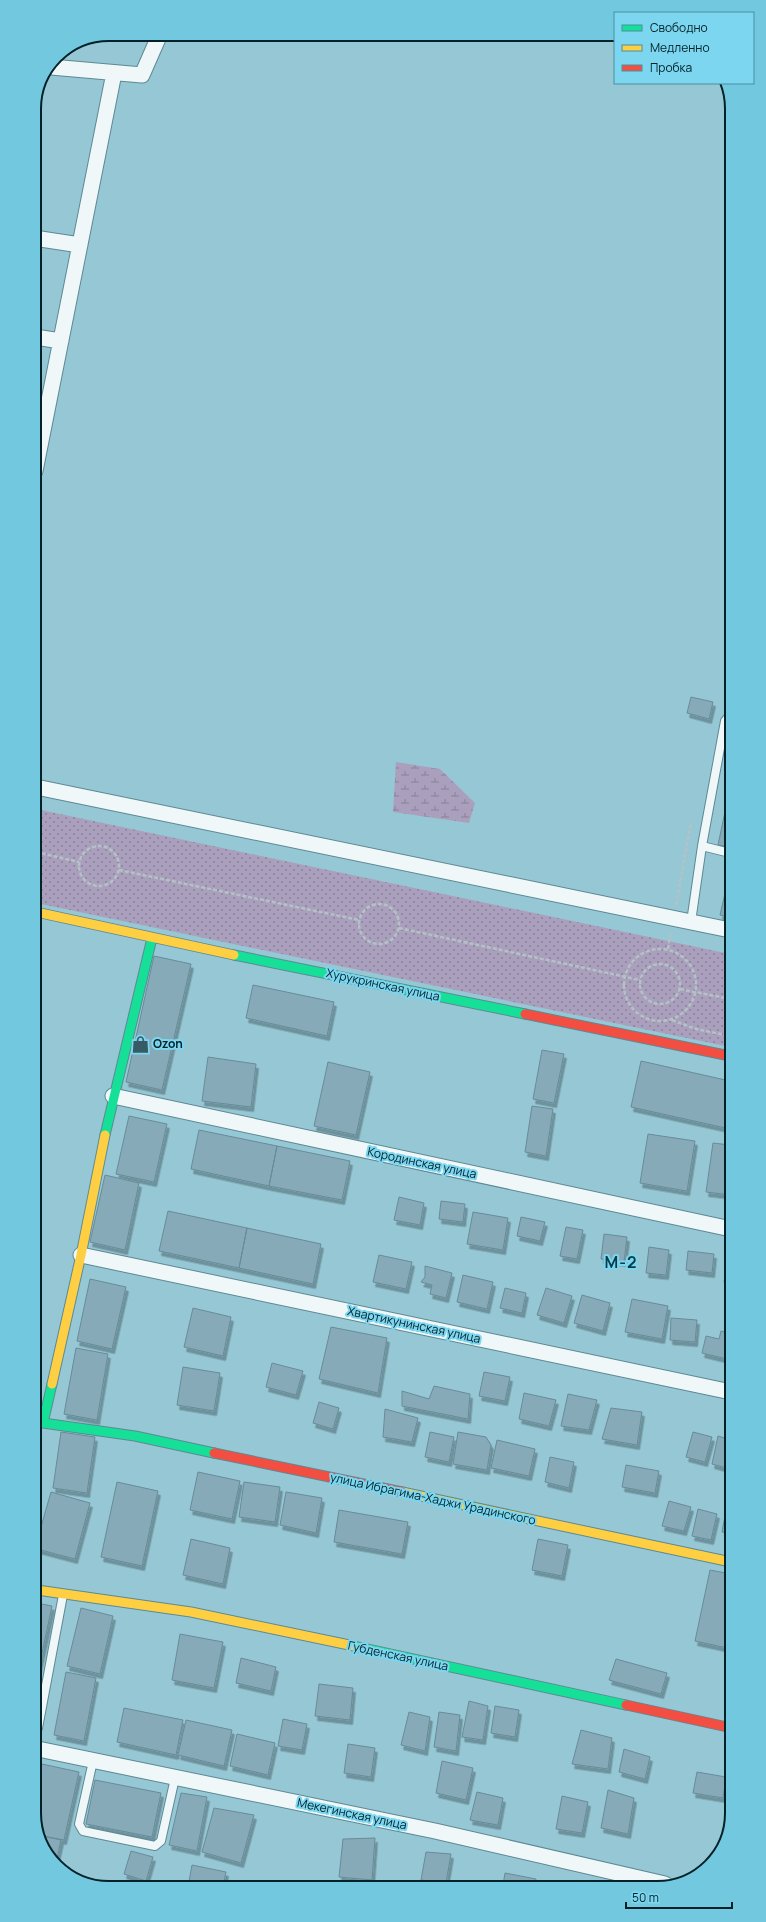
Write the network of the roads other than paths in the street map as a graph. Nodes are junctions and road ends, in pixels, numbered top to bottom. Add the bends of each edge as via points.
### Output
1 (157, 41) edge
2 (55, 68) edge
3 (114, 73) junction
4 (41, 239) edge
5 (80, 245) junction
6 (41, 338) edge
7 (61, 341) junction
8 (41, 441) edge
9 (725, 720) edge
10 (41, 788) edge
11 (702, 846) junction
12 (725, 852) edge
13 (41, 913) edge
14 (691, 922) junction
15 (725, 929) edge
16 (152, 938) junction
17 (725, 1055) edge
18 (113, 1096) junction
19 (725, 1228) edge
20 (81, 1255) junction
21 (725, 1391) edge
22 (725, 1561) edge
23 (41, 1591) edge
24 (63, 1595) junction
25 (41, 1712) edge
26 (725, 1726) edge
27 (41, 1750) edge
28 (93, 1761) junction
29 (175, 1778) junction
30 (652, 1881) edge

1 - 3 street via 142,75
2 - 3 street
3 - 5 street
4 - 5 street
5 - 7 street
6 - 7 street
7 - 8 street
9 - 11 lane
10 - 14 street
11 - 12 lane
11 - 14 lane
13 - 16 street, Хурукринская улица
14 - 15 street
16 - 17 street, Хурукринская улица
16 - 18 street
18 - 19 street, Кородинская улица
18 - 20 street
20 - 21 street, Хвартикунинская улица
20 - 22 street, улица Ибрагима-Хаджи Урадинского via 43,1423 135,1436
23 - 24 street, Губденская улица
24 - 25 lane
24 - 26 street, Губденская улица via 191,1612
27 - 28 street, Мекегинская улица
28 - 29 street, Мекегинская улица
28 - 29 lane via 79,1824 83,1831 155,1846 161,1841
29 - 30 street, Мекегинская улица via 434,1831

